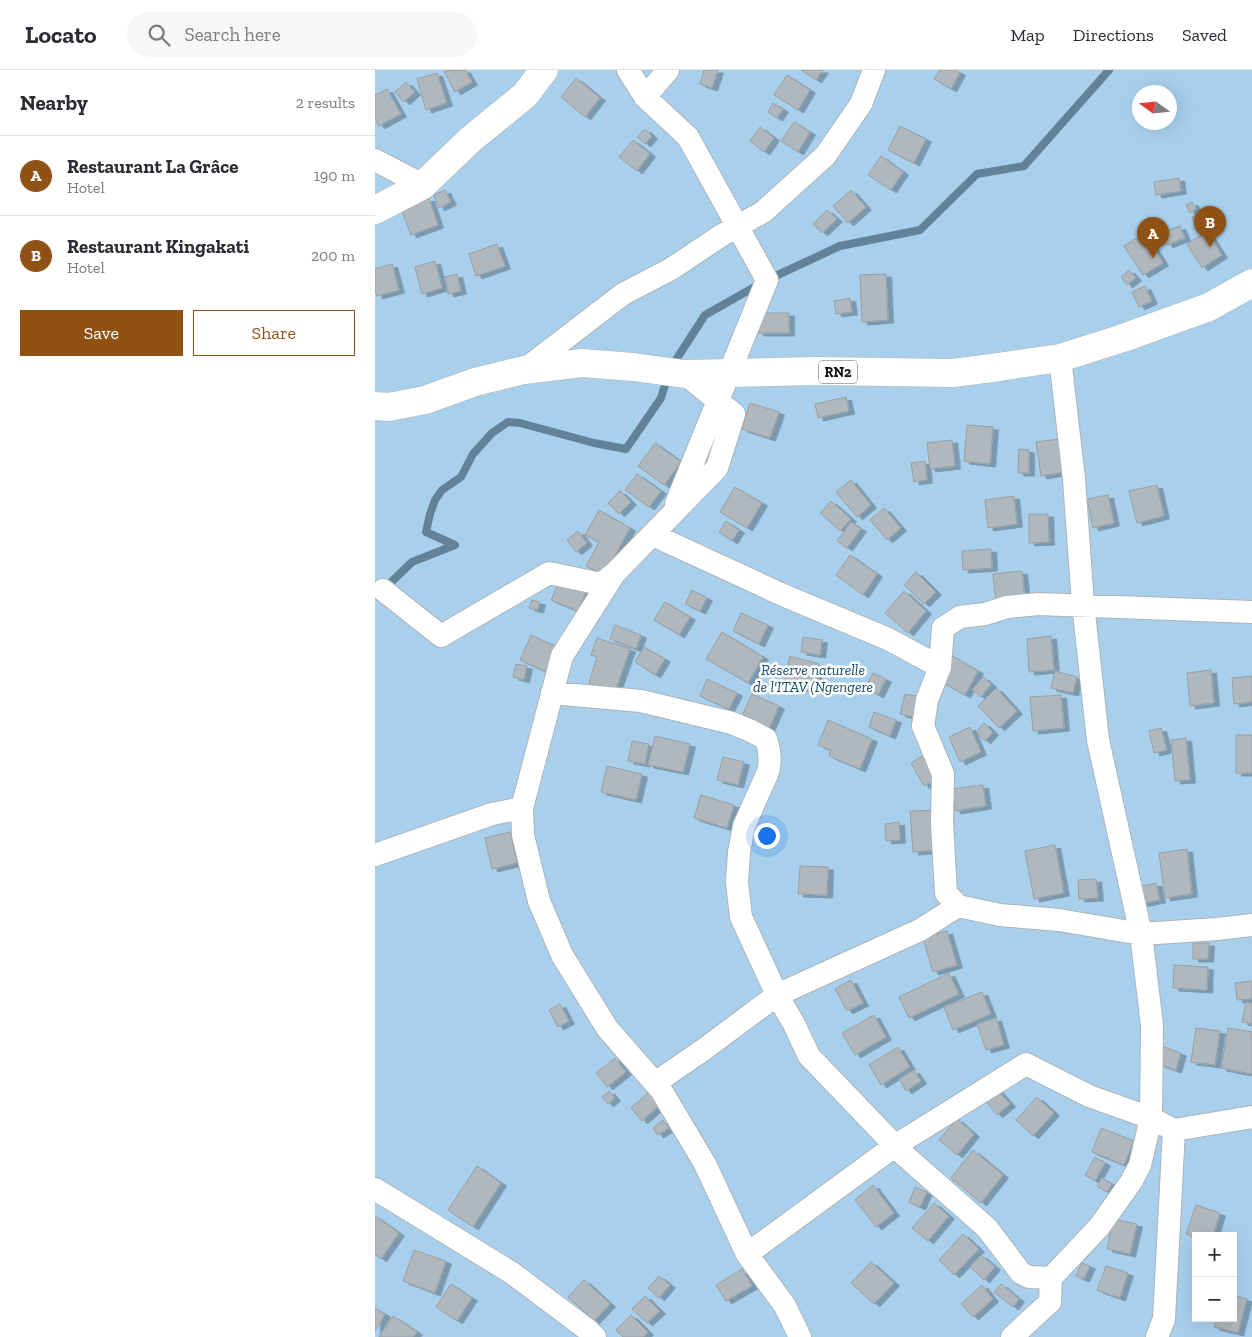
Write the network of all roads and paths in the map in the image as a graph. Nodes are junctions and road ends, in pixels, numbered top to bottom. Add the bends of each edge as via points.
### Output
1 (544, 70) edge
2 (628, 70) edge
3 (668, 70) edge
4 (874, 70) edge
5 (645, 97) junction
6 (375, 160) edge
7 (423, 185) junction
8 (375, 210) edge
9 (1252, 283) edge
10 (1059, 358) junction
11 (524, 370) junction
12 (685, 374) junction
13 (375, 406) edge
14 (653, 535) junction
15 (383, 590) dead end
16 (1083, 604) junction
17 (1252, 612) edge
18 (940, 667) junction
19 (552, 693) junction
20 (522, 808) junction
21 (375, 855) edge
22 (958, 906) junction
23 (1252, 925) edge
24 (1141, 934) junction
25 (777, 995) junction
26 (655, 1083) junction
27 (1252, 1117) edge
28 (1151, 1118) junction
29 (1174, 1130) junction
30 (896, 1145) junction
31 (375, 1189) edge
32 (747, 1254) junction
33 (1051, 1278) junction
34 (595, 1337) edge
35 (800, 1337) edge
36 (1012, 1337) edge
37 (1157, 1337) edge

1 - 7 main road via 525,95 471,139
2 - 5 street
3 - 5 street
4 - 11 street via 861,104 825,156 763,212 671,269 623,294
5 - 15 street via 688,137 767,280 668,528 601,584 549,573 441,636
6 - 7 street
7 - 8 main road
9 - 10 main road, RN2 via 1209,307
10 - 12 main road, RN2 via 953,373 817,371
10 - 16 street
11 - 12 main road, RN2 via 582,363
11 - 13 main road, RN2 via 475,382 425,400 389,407
12 - 14 street via 735,414 717,468
14 - 18 street via 888,639
14 - 19 street via 614,574 583,622 562,656
16 - 17 street
16 - 18 street via 1007,607 985,614 960,616 943,628
16 - 24 street via 1099,740
18 - 22 street via 927,700 923,726 943,774 946,893
19 - 20 street
19 - 25 street via 641,702 732,723 766,739 770,764 744,826 737,882 741,917
20 - 21 street via 492,814
20 - 26 street via 523,835 539,901 562,955 607,1028
22 - 24 street via 1000,915 1059,920
22 - 25 street via 920,930
23 - 24 street
24 - 28 street via 1152,1025
25 - 26 street
25 - 30 street via 809,1056
26 - 32 street via 705,1164
27 - 29 street
28 - 29 street
28 - 30 street via 1089,1096 1026,1064
28 - 33 street via 1139,1165 1131,1182 1099,1227
29 - 37 street via 1164,1319
30 - 32 street
30 - 33 street via 987,1228 1021,1273 1029,1277
31 - 34 street via 512,1273
32 - 35 street via 785,1306
33 - 36 street via 1050,1302

